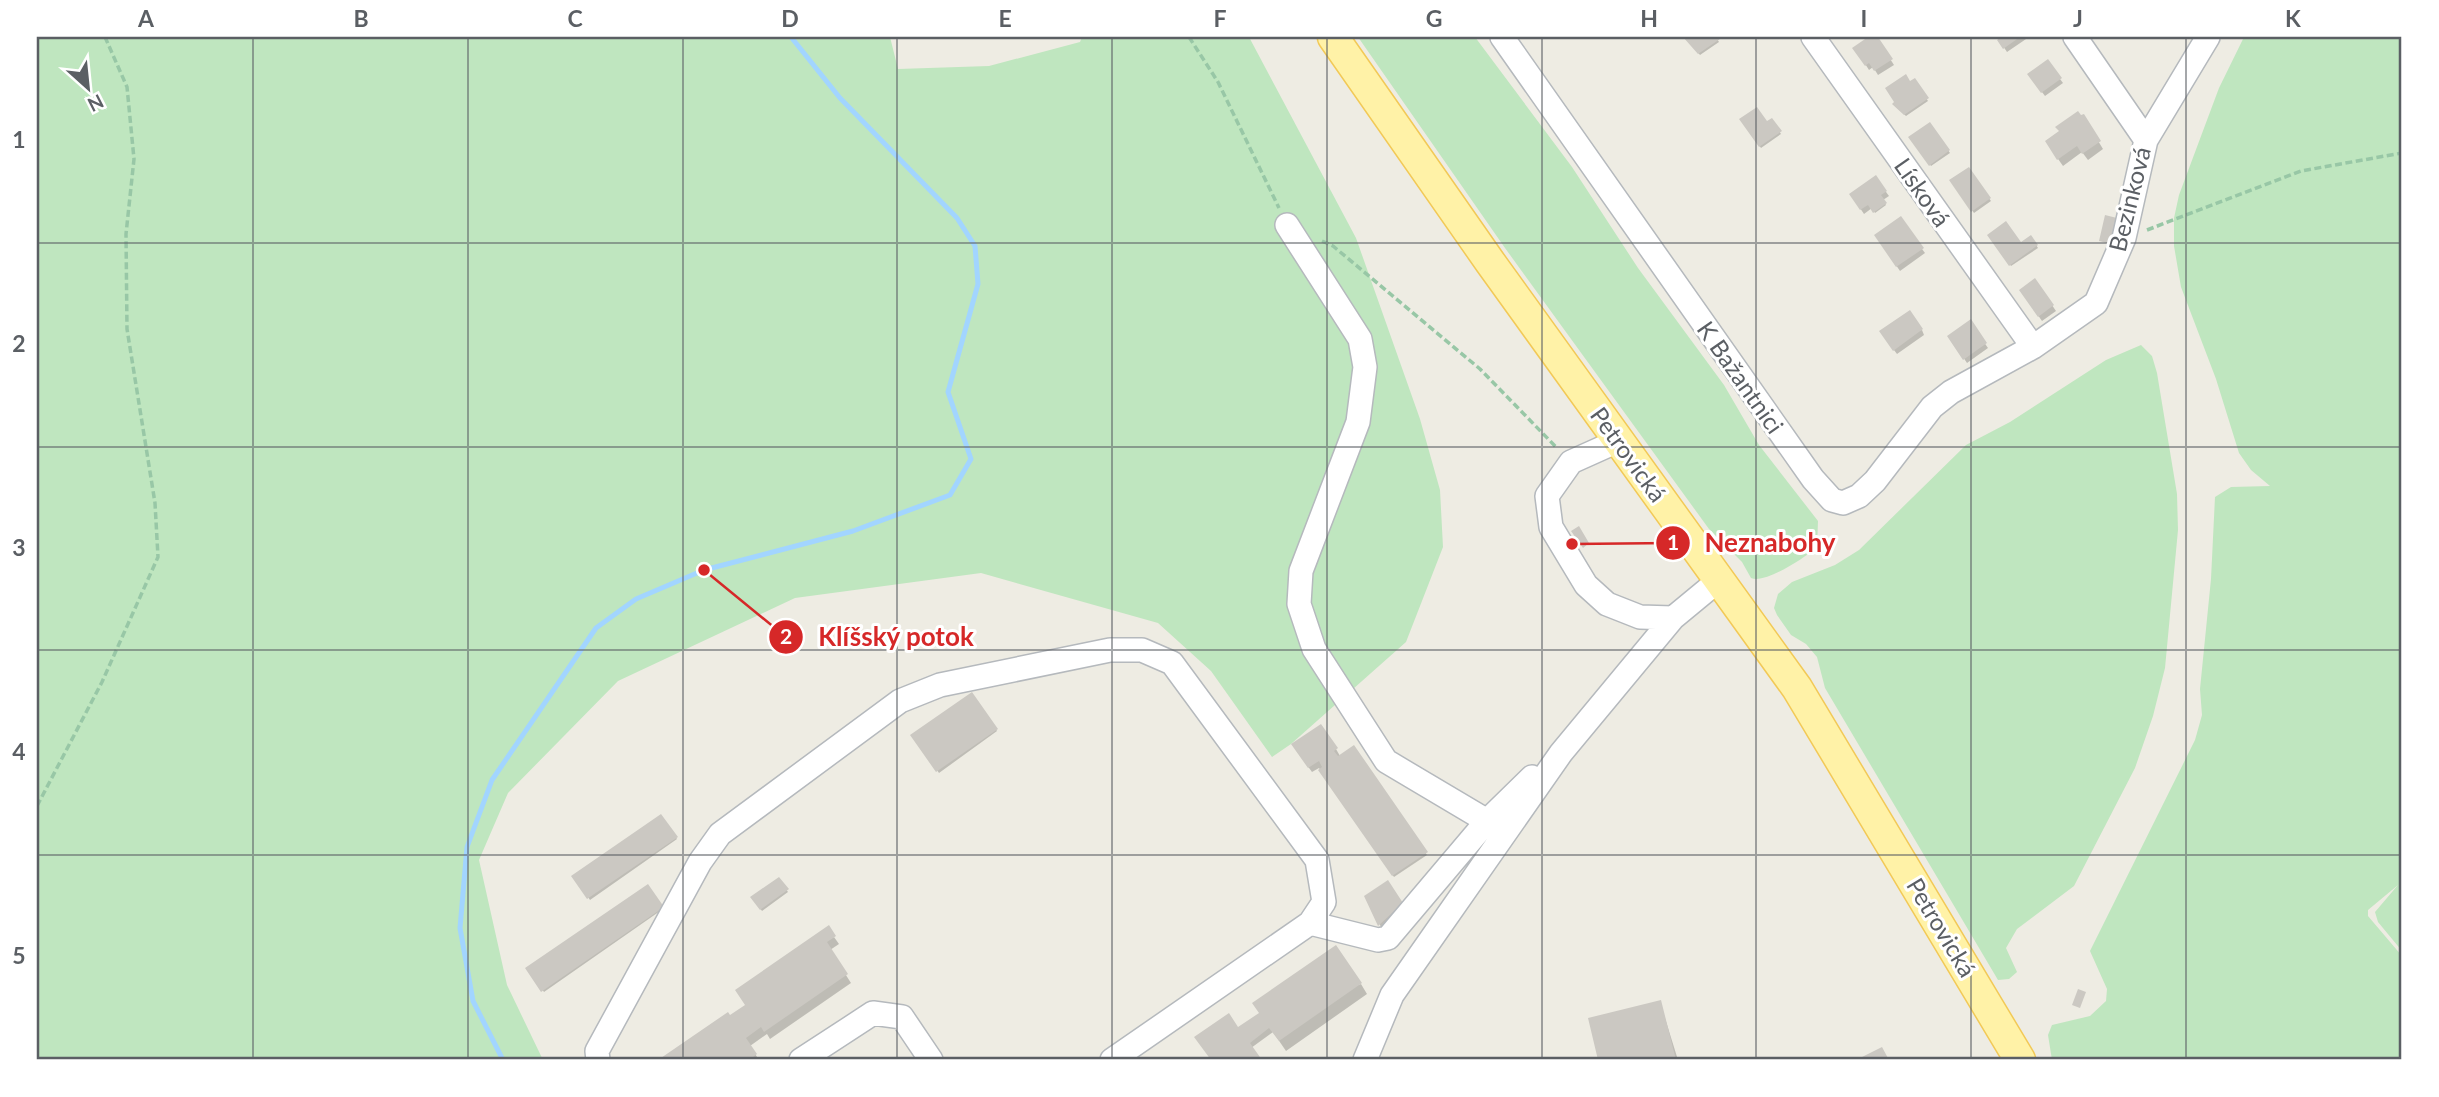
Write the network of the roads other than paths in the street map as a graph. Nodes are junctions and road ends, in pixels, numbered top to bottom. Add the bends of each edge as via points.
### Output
1 (1333, 37) edge
2 (1502, 37) edge
3 (1813, 37) edge
4 (2076, 37) edge
5 (2208, 37) edge
6 (2146, 140) junction
7 (1287, 225) road end
8 (2033, 347) junction
9 (1620, 440) junction
10 (1719, 580) junction
11 (1674, 618) junction
12 (1561, 752) junction
13 (1488, 821) junction
14 (1310, 923) junction
15 (598, 1060) edge
16 (801, 1060) edge
17 (931, 1060) edge
18 (1112, 1060) edge
19 (1365, 1060) edge
20 (2020, 1060) edge

1 - 9 main road, Petrovická
2 - 8 street, K Bažantnici via 1832,500 1847,502 1875,481 1932,407 1951,392
3 - 8 street, Lísková
4 - 6 street, Bezinková
5 - 6 street
6 - 8 street, Bezinková via 2124,238 2096,303
7 - 13 street via 1360,339 1365,367 1358,422 1301,571 1299,604 1314,649 1386,761
9 - 10 main road, Petrovická
9 - 11 street via 1571,462 1547,496 1551,527 1586,585 1607,604 1640,617
10 - 11 street
10 - 20 main road, Petrovická via 1797,688
11 - 12 street
12 - 13 street
12 - 19 street via 1392,995
13 - 14 street via 1388,937 1378,940
14 - 15 street via 1324,902 1317,860 1309,849 1172,663 1142,649 1110,650 940,685 900,701 720,834 597,1051
14 - 18 street
16 - 17 street via 873,1013 902,1017

